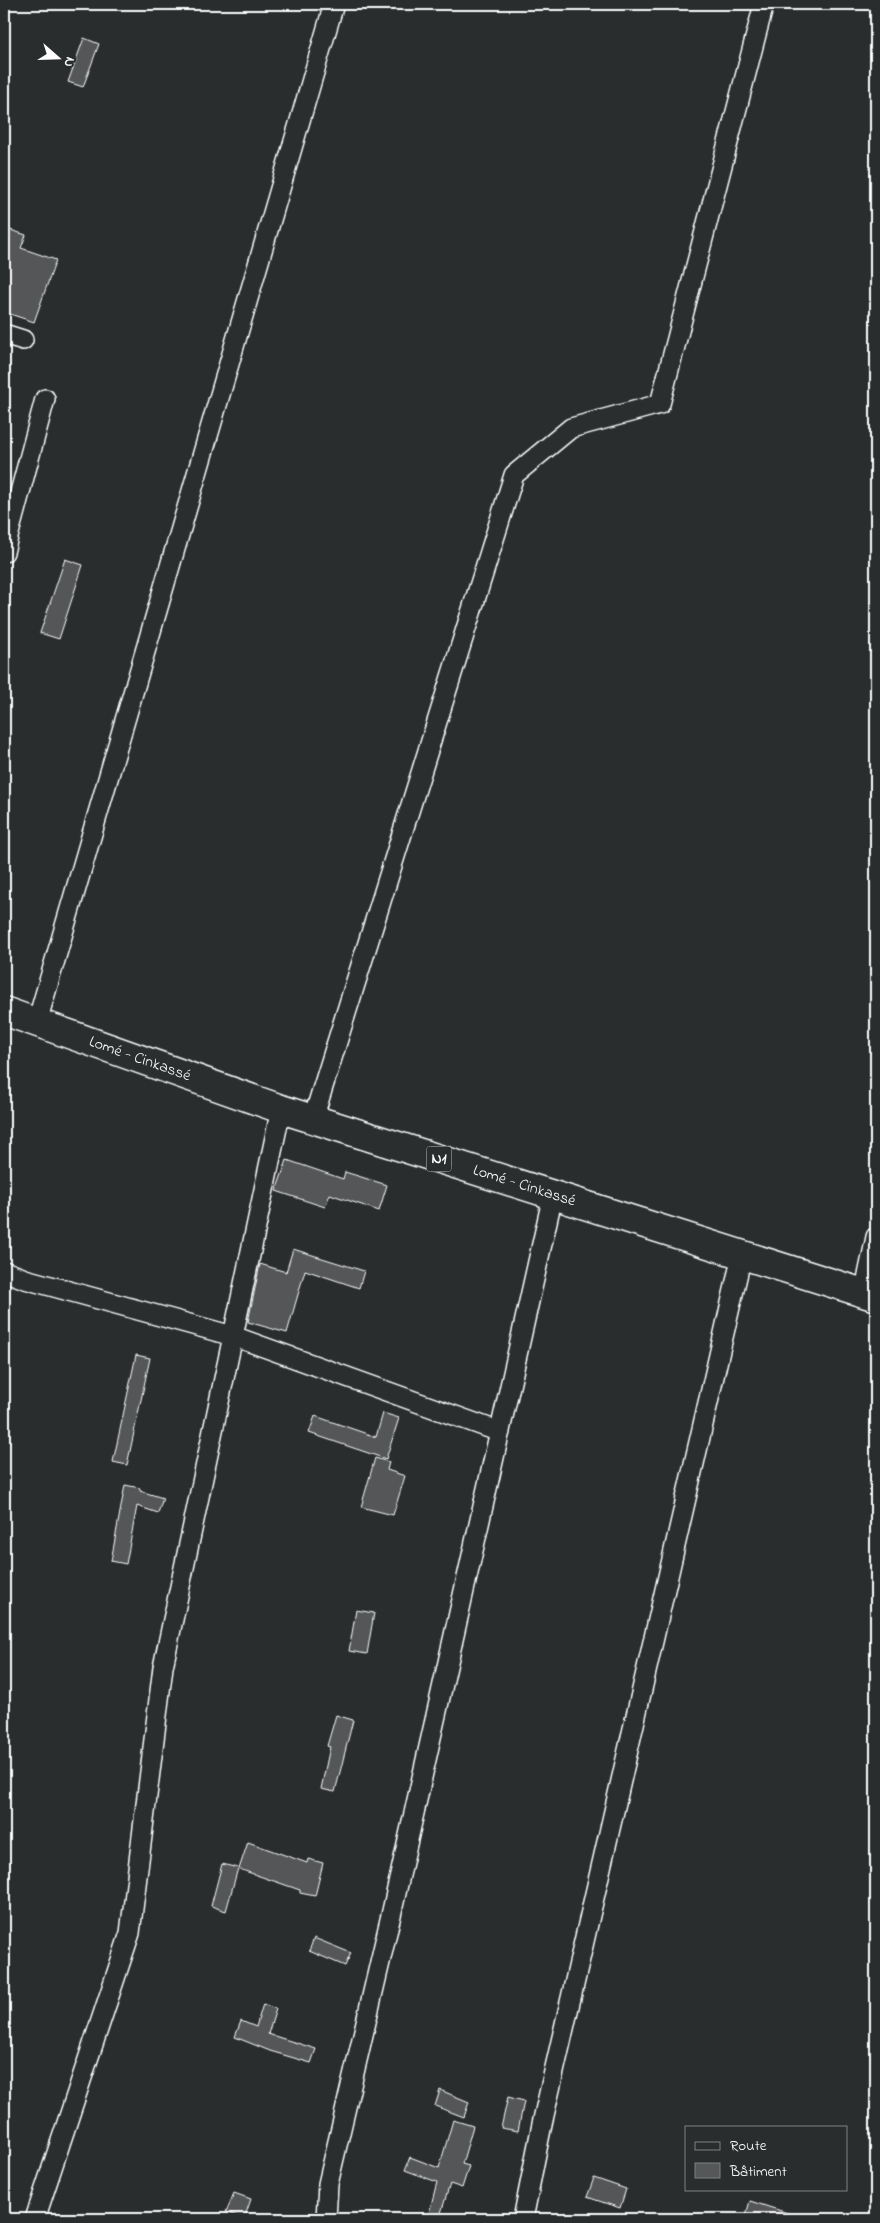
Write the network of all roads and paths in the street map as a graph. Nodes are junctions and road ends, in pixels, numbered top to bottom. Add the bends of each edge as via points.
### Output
1 (334, 4) edge
2 (764, 4) edge
3 (4, 334) edge
4 (23, 340) dead end
5 (45, 399) dead end
6 (4, 552) edge
7 (4, 1011) edge
8 (37, 1022) junction
9 (281, 1109) junction
10 (313, 1119) junction
11 (553, 1195) junction
12 (876, 1237) edge
13 (742, 1255) junction
14 (4, 1271) edge
15 (870, 1295) edge
16 (233, 1336) junction
17 (500, 1432) junction
18 (36, 2219) edge
19 (326, 2219) edge
20 (523, 2219) edge

1 - 8 street
2 - 10 street via 660,404 571,428 514,475
3 - 4 street
5 - 6 street
7 - 8 highway, Lomé - Cinkassé / N1
8 - 9 highway, Lomé - Cinkassé / N1
9 - 10 highway, Lomé - Cinkassé / N1
9 - 16 street
10 - 11 highway, Lomé - Cinkassé / N1
11 - 13 highway, Lomé - Cinkassé / N1
11 - 17 street
12 - 15 street
13 - 15 highway, Lomé - Cinkassé / N1
13 - 20 street via 542,2124
14 - 16 street
16 - 17 street
16 - 18 street via 163,1667 130,1934
17 - 19 street via 328,2184

